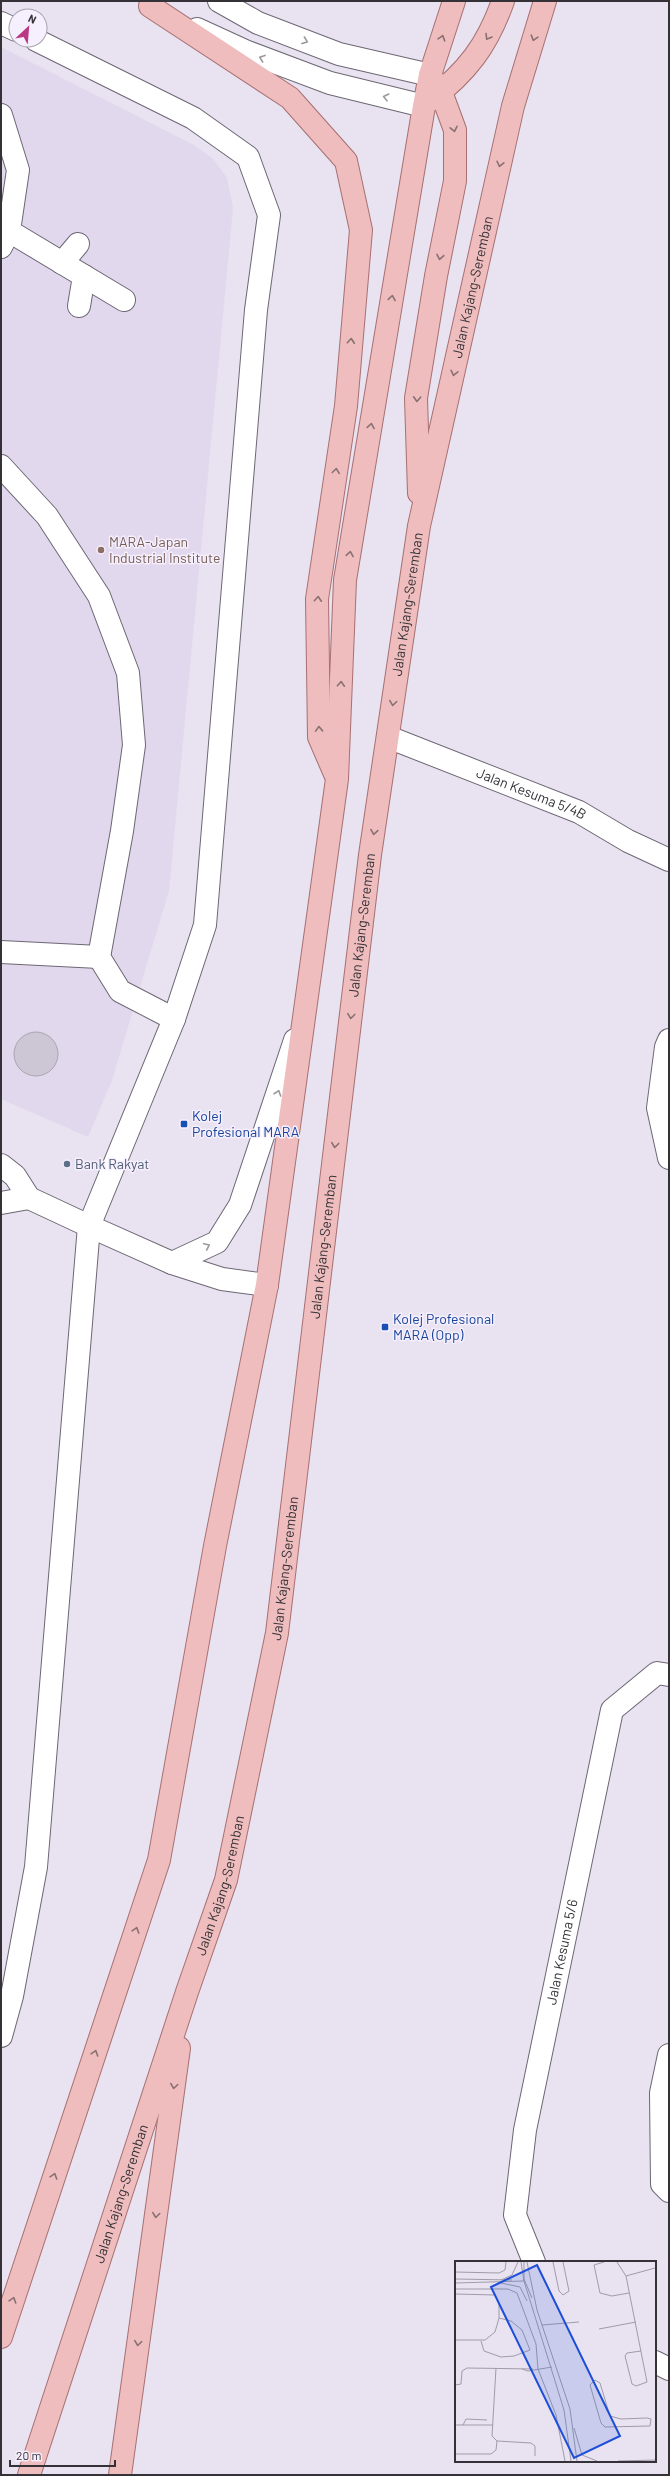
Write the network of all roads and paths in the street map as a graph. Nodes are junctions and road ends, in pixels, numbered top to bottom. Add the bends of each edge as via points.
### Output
1 (219, 1) edge
2 (454, 1) edge
3 (503, 1) edge
4 (545, 1) edge
5 (144, 4) edge
6 (48, 46) edge
7 (436, 84) junction
8 (424, 106) junction
9 (1, 115) edge
10 (5, 239) edge
11 (78, 244) dead end
12 (62, 263) junction
13 (84, 276) junction
14 (124, 300) dead end
15 (79, 306) dead end
16 (1, 466) edge
17 (420, 526) junction
18 (388, 737) junction
19 (337, 778) junction
20 (669, 860) edge
21 (1, 952) edge
22 (99, 957) junction
23 (305, 1012) junction
24 (174, 1019) junction
25 (669, 1040) edge
26 (669, 1158) edge
27 (1, 1165) edge
28 (29, 1198) junction
29 (1, 1203) edge
30 (89, 1226) junction
31 (172, 1263) junction
32 (267, 1285) junction
33 (669, 1674) edge
34 (187, 1992) junction
35 (1, 2036) edge
36 (669, 2055) edge
37 (669, 2191) edge
38 (534, 2261) edge
39 (1, 2337) edge
40 (656, 2362) edge
41 (669, 2369) edge
42 (29, 2475) edge
43 (120, 2475) edge

1 -> 7 street via 258,23 339,54
7 -> 2 main road
3 -> 7 main road via 494,26 471,64
4 -> 17 main road, Jalan Kajang-Seremban via 513,106
8 -> 5 street via 330,83 245,52
19 -> 5 main road via 319,737 317,599 346,406 361,230 346,161 290,98
6 - 24 street via 193,118 248,157 269,215 256,310 205,925
7 - 8 main road
7 -> 17 main road via 455,130 455,181 416,398
19 -> 8 main road via 345,580
9 - 10 street via 18,170
10 - 12 street
11 - 12 street
12 - 13 street
13 - 14 street
13 - 15 street
16 - 22 street via 48,516 99,596 128,673 134,745 122,831
17 -> 18 main road, Jalan Kajang-Seremban
18 - 20 street, Jalan Kesuma 5/4B via 579,812 628,841
18 -> 34 main road, Jalan Kajang-Seremban via 370,855 277,1633 226,1880
19 - 23 main road
21 - 22 street
22 - 24 street via 120,992
31 -> 23 street via 217,1242 240,1205
23 - 32 main road
24 - 30 street
25 - 26 street via 658,1108
27 - 28 street via 14,1176
28 - 29 street
28 - 30 street
30 - 31 street
30 - 35 street via 36,1867 12,1996
31 - 32 street via 222,1279
39 -> 32 main road via 160,1860 215,1546
33 - 38 street, Jalan Kesuma 5/6 via 657,1673 612,1710 525,2130 514,2215
34 - 42 main road, Jalan Kajang-Seremban
34 -> 43 main road
36 - 37 street via 661,2093 662,2184
40 - 41 street

